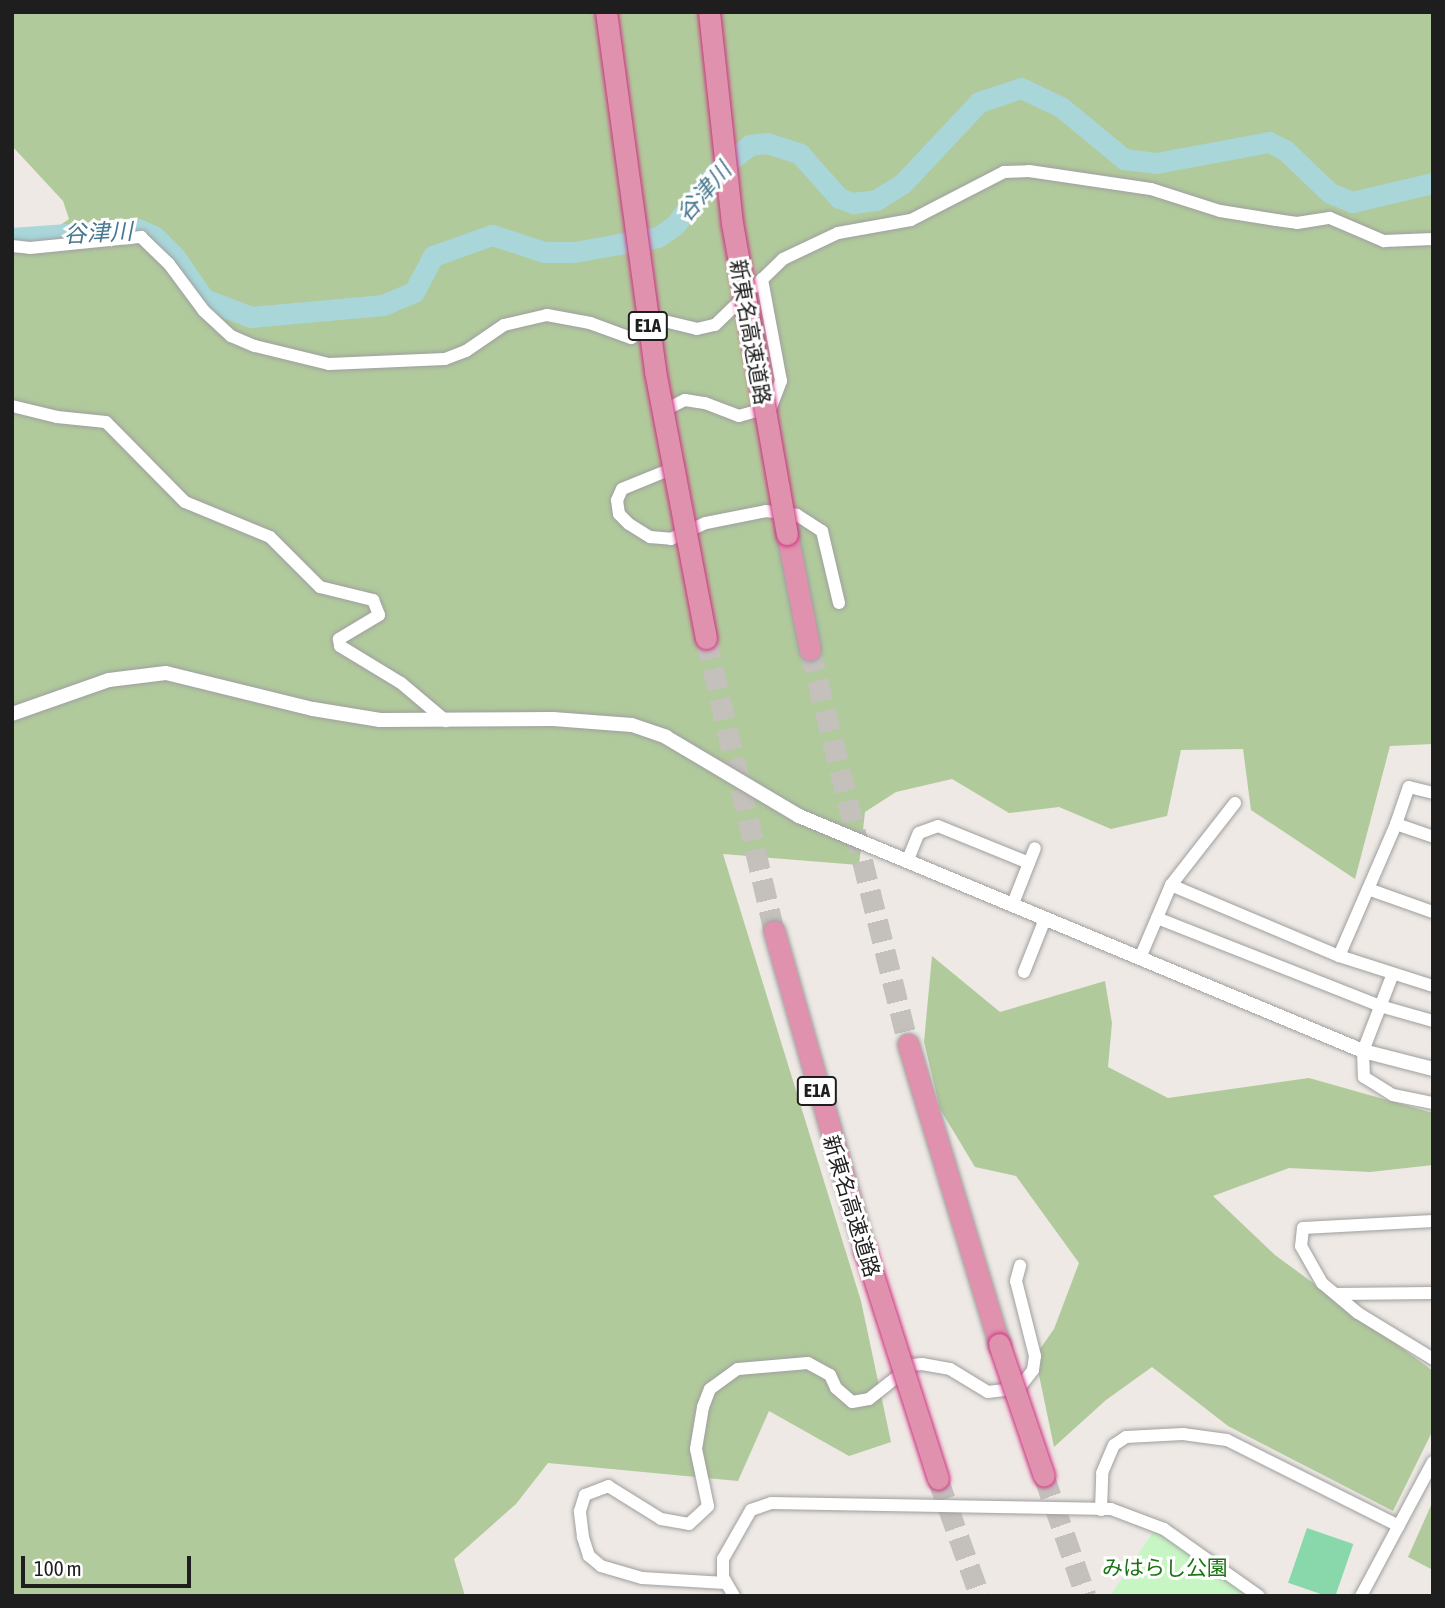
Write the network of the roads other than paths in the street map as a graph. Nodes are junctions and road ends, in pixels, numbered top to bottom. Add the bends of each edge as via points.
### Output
1 (606, 12) edge
2 (709, 12) edge
3 (1433, 239) edge
4 (12, 246) edge
5 (762, 279) junction
6 (12, 406) edge
7 (839, 603) dead end
8 (706, 638) tunnel mouth
9 (810, 650) tunnel mouth
10 (12, 714) edge
11 (446, 721) junction
12 (1433, 793) edge
13 (1235, 803) dead end
14 (1396, 824) junction
15 (1433, 837) edge
16 (1035, 848) dead end
17 (907, 862) junction
18 (1029, 863) junction
19 (1171, 885) junction
20 (1368, 888) junction
21 (1012, 906) junction
22 (1433, 912) edge
23 (1157, 918) junction
24 (1045, 919) junction
25 (774, 931) tunnel mouth
26 (1339, 956) junction
27 (1140, 958) junction
28 (1024, 972) dead end
29 (1392, 976) junction
30 (1433, 986) edge
31 (1380, 1006) junction
32 (1433, 1021) edge
33 (908, 1044) tunnel mouth
34 (1363, 1051) junction
35 (1433, 1069) edge
36 (1433, 1103) edge
37 (1433, 1221) edge
38 (1020, 1266) dead end
39 (1433, 1293) edge
40 (1336, 1294) junction
41 (1433, 1359) edge
42 (1433, 1462) edge
43 (1044, 1476) tunnel mouth
44 (938, 1479) tunnel mouth
45 (1101, 1510) junction
46 (1399, 1526) junction
47 (725, 1583) junction
48 (734, 1596) edge
49 (1259, 1596) edge
50 (1361, 1596) edge

1 - 8 highway, E1A, bridge via 653,358
2 - 9 highway, 新東名高速道路, bridge via 732,223
3 - 5 street via 1384,241 1330,218 1297,223 1276,220 1220,211 1151,189 1029,171 992,177 911,220 838,233 783,259
4 - 5 street via 141,237 169,264 204,312 231,336 329,364 445,359 466,351 504,325 547,315 590,323 631,338 656,319 697,329 730,316
5 - 7 street via 781,381 771,407 739,416 705,402 685,400 667,409 664,420 678,464 673,472 622,489 617,500 619,514 650,537 671,539 706,523 766,511 797,515 822,531
6 - 11 street via 106,422 185,502 270,537 320,587 373,600 379,615 339,639 340,646 401,683
10 - 11 street via 109,680 166,673 346,716
11 - 17 street via 554,719 632,725 666,737 799,816
12 - 14 street via 1409,787
13 - 19 street
14 - 15 street
14 - 20 street
16 - 18 street
17 - 18 street via 919,833 937,826
17 - 21 street
18 - 21 street
19 - 23 street
19 - 26 street
20 - 22 street
20 - 26 street
21 - 24 street
23 - 27 street
23 - 31 street
24 - 27 street
24 - 28 street
25 - 44 highway, 新東名高速道路 / E1A, bridge via 865,1250
26 - 29 street
27 - 34 street
29 - 30 street
29 - 31 street
31 - 32 street
31 - 34 street
33 - 43 highway, bridge
34 - 35 street
34 - 36 street via 1364,1077 1376,1087
37 - 40 street via 1303,1228 1301,1246 1322,1283
38 - 47 street via 1016,1281 1035,1356 1033,1370 1019,1388 988,1392 950,1369 922,1364 899,1374 869,1399 852,1402 836,1388 830,1375 808,1363 738,1370 710,1389 703,1407 696,1449 708,1506 690,1524 661,1519 608,1486 585,1495 580,1511 583,1537 589,1556 601,1566 642,1578
39 - 40 street
40 - 41 street
42 - 46 street
45 - 46 street via 1102,1473 1114,1445 1126,1437 1184,1434 1227,1440
45 - 47 street via 771,1503 751,1510 723,1559
45 - 49 street via 1131,1515 1164,1529
46 - 50 street
47 - 48 street

